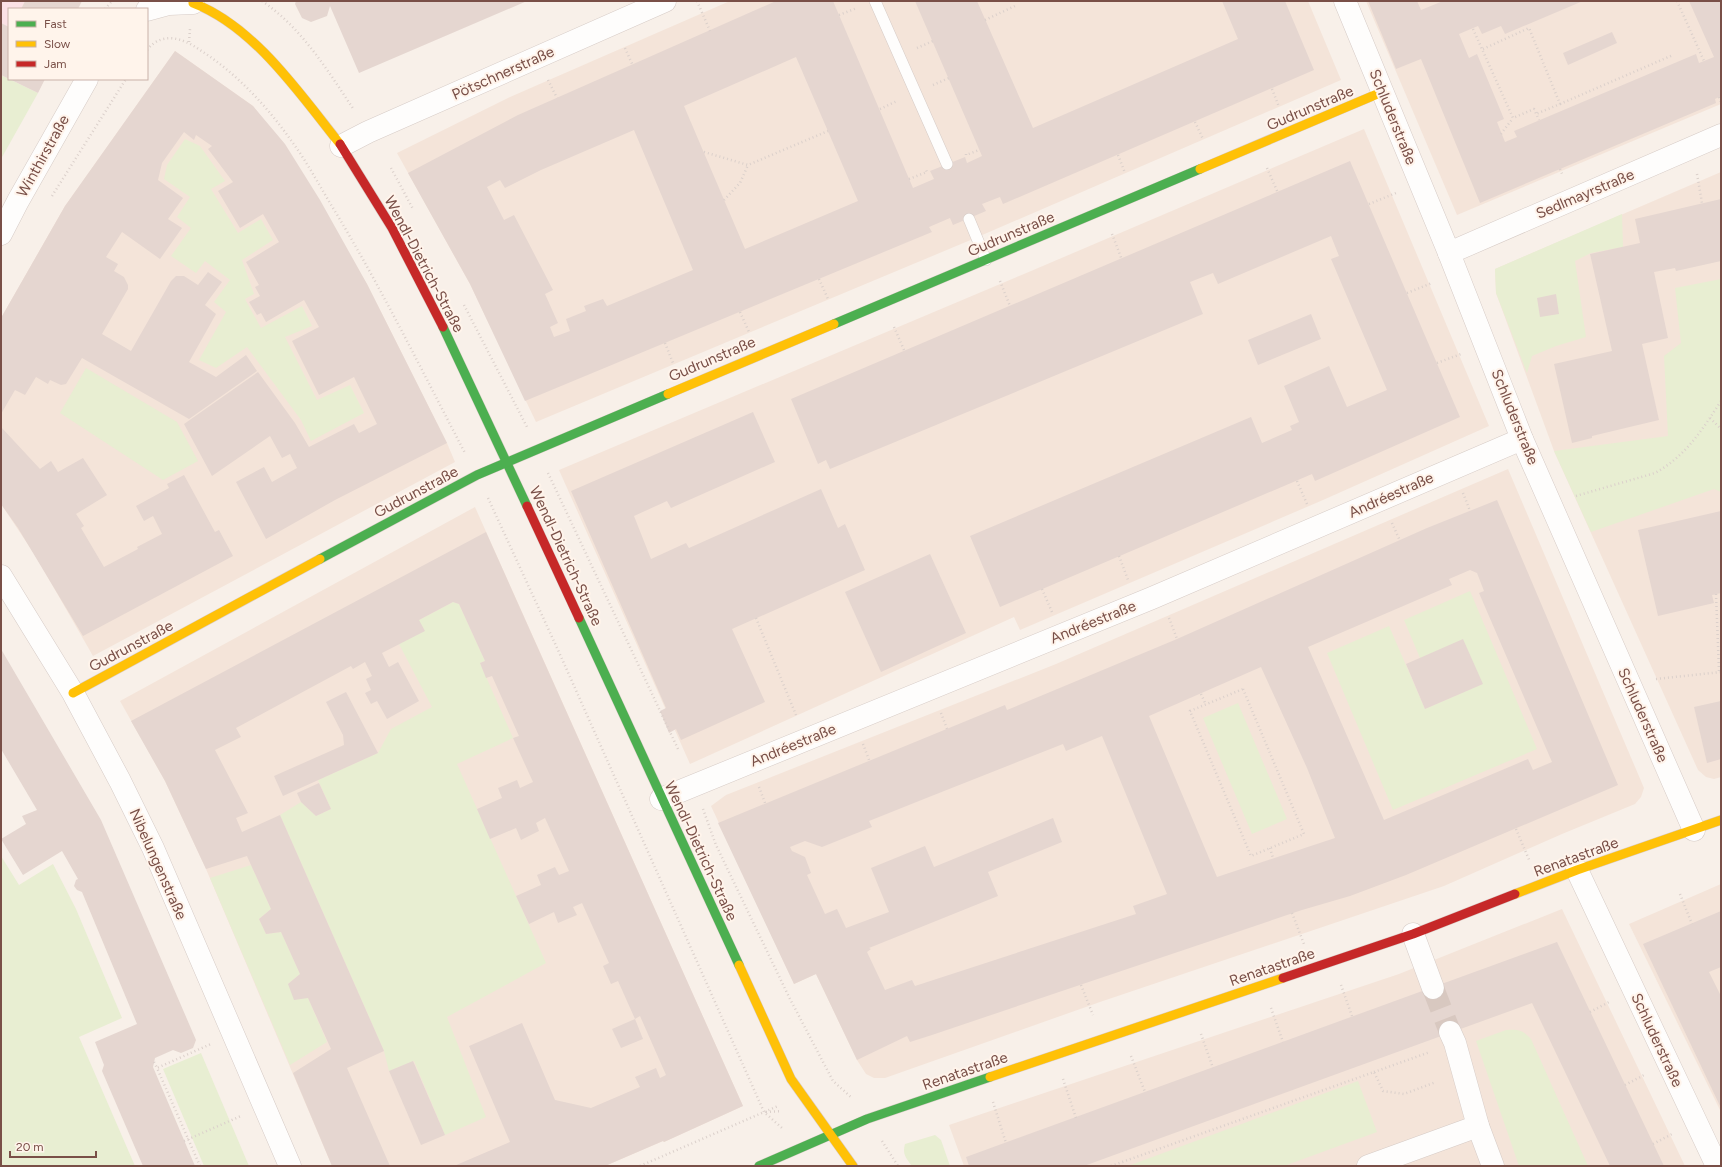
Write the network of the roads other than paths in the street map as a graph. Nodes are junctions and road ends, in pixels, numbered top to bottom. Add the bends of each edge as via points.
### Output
1 (665, 1) edge
2 (875, 1) edge
3 (1345, 1) edge
4 (193, 2) edge
5 (148, 10) edge
6 (86, 80) edge
7 (1382, 92) junction
8 (1721, 135) edge
9 (341, 146) junction
10 (947, 164) dead end
11 (969, 219) dead end
12 (1, 234) edge
13 (1449, 253) junction
14 (986, 260) junction
15 (1522, 439) junction
16 (507, 462) junction
17 (1, 576) edge
18 (73, 693) junction
19 (661, 799) junction
20 (1721, 820) edge
21 (1694, 830) junction
22 (1577, 870) junction
23 (1413, 934) junction
24 (1433, 988) tunnel mouth
25 (1453, 1038) tunnel mouth
26 (1478, 1126) junction
27 (830, 1136) junction
28 (290, 1166) edge
29 (759, 1166) edge
30 (853, 1166) edge
31 (1368, 1166) edge
32 (1493, 1166) edge
33 (1717, 1166) edge

1 - 9 street, Pötschnerstraße
2 - 10 lane
3 - 7 street, Schluderstraße
4 - 5 street via 169,4
4 - 9 street, Wendl-Dietrich-Straße via 228,22 276,64
6 - 12 street, Winthirstraße
7 - 13 street, Schluderstraße
7 - 14 street, Gudrunstraße
8 - 13 street, Sedlmayrstraße
9 - 16 street, Wendl-Dietrich-Straße via 392,228
11 - 14 lane
13 - 15 street, Schluderstraße
14 - 16 street, Gudrunstraße
15 - 19 street, Andréestraße via 1152,598
15 - 21 street, Schluderstraße
16 - 18 street, Gudrunstraße via 477,475
16 - 19 street, Wendl-Dietrich-Straße
17 - 18 street, Nibelungenstraße
18 - 28 street, Nibelungenstraße via 153,848
19 - 27 street, Wendl-Dietrich-Straße via 791,1079
20 - 21 street, Renatastraße
21 - 22 street, Renatastraße
22 - 23 street, Renatastraße
22 - 33 street, Schluderstraße
23 - 24 street
23 - 27 street, Renatastraße via 867,1119
25 - 26 street
26 - 31 street
26 - 32 street
27 - 29 street, Renatastraße
27 - 30 street, Wendl-Dietrich-Straße

